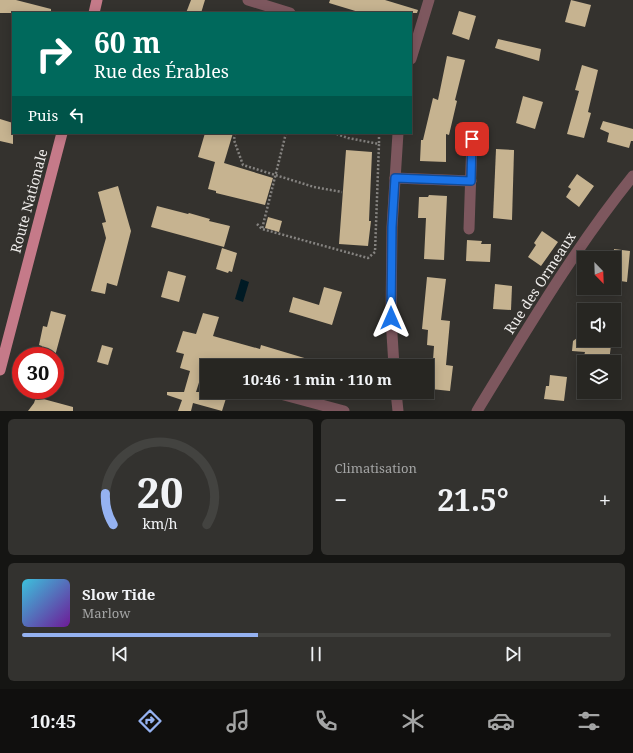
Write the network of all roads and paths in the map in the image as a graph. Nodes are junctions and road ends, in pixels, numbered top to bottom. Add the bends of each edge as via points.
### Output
1 (97, 0) edge
2 (248, 0) edge
3 (429, 0) edge
4 (94, 12) edge
5 (287, 12) edge
6 (412, 51) edge
7 (62, 134) edge
8 (235, 134) edge
9 (286, 134) edge
10 (337, 134) edge
11 (379, 134) edge
12 (398, 134) edge
13 (472, 139) dead end
14 (379, 144) junction
15 (276, 175) junction
16 (633, 176) edge
17 (395, 178) junction
18 (471, 181) junction
19 (342, 192) dead end
20 (257, 224) dead end
21 (262, 229) junction
22 (469, 229) dead end
23 (394, 359) edge
24 (0, 370) edge
25 (299, 399) edge
26 (397, 399) edge
27 (344, 411) edge
28 (398, 411) edge
29 (477, 411) edge

1 - 4 main road
2 - 5 street
3 - 6 street
7 - 24 main road, Route Nationale
8 - 15 path via 234,140 243,165
9 - 15 path
10 - 14 path
11 - 14 path
12 - 17 street
13 - 18 street
14 - 21 path via 375,252 368,258
15 - 19 path via 314,187
15 - 21 path
16 - 29 street, Rue des Ormeaux via 576,253
17 - 18 street
17 - 23 street via 391,318
18 - 22 street
20 - 21 path
25 - 27 street
26 - 28 street

